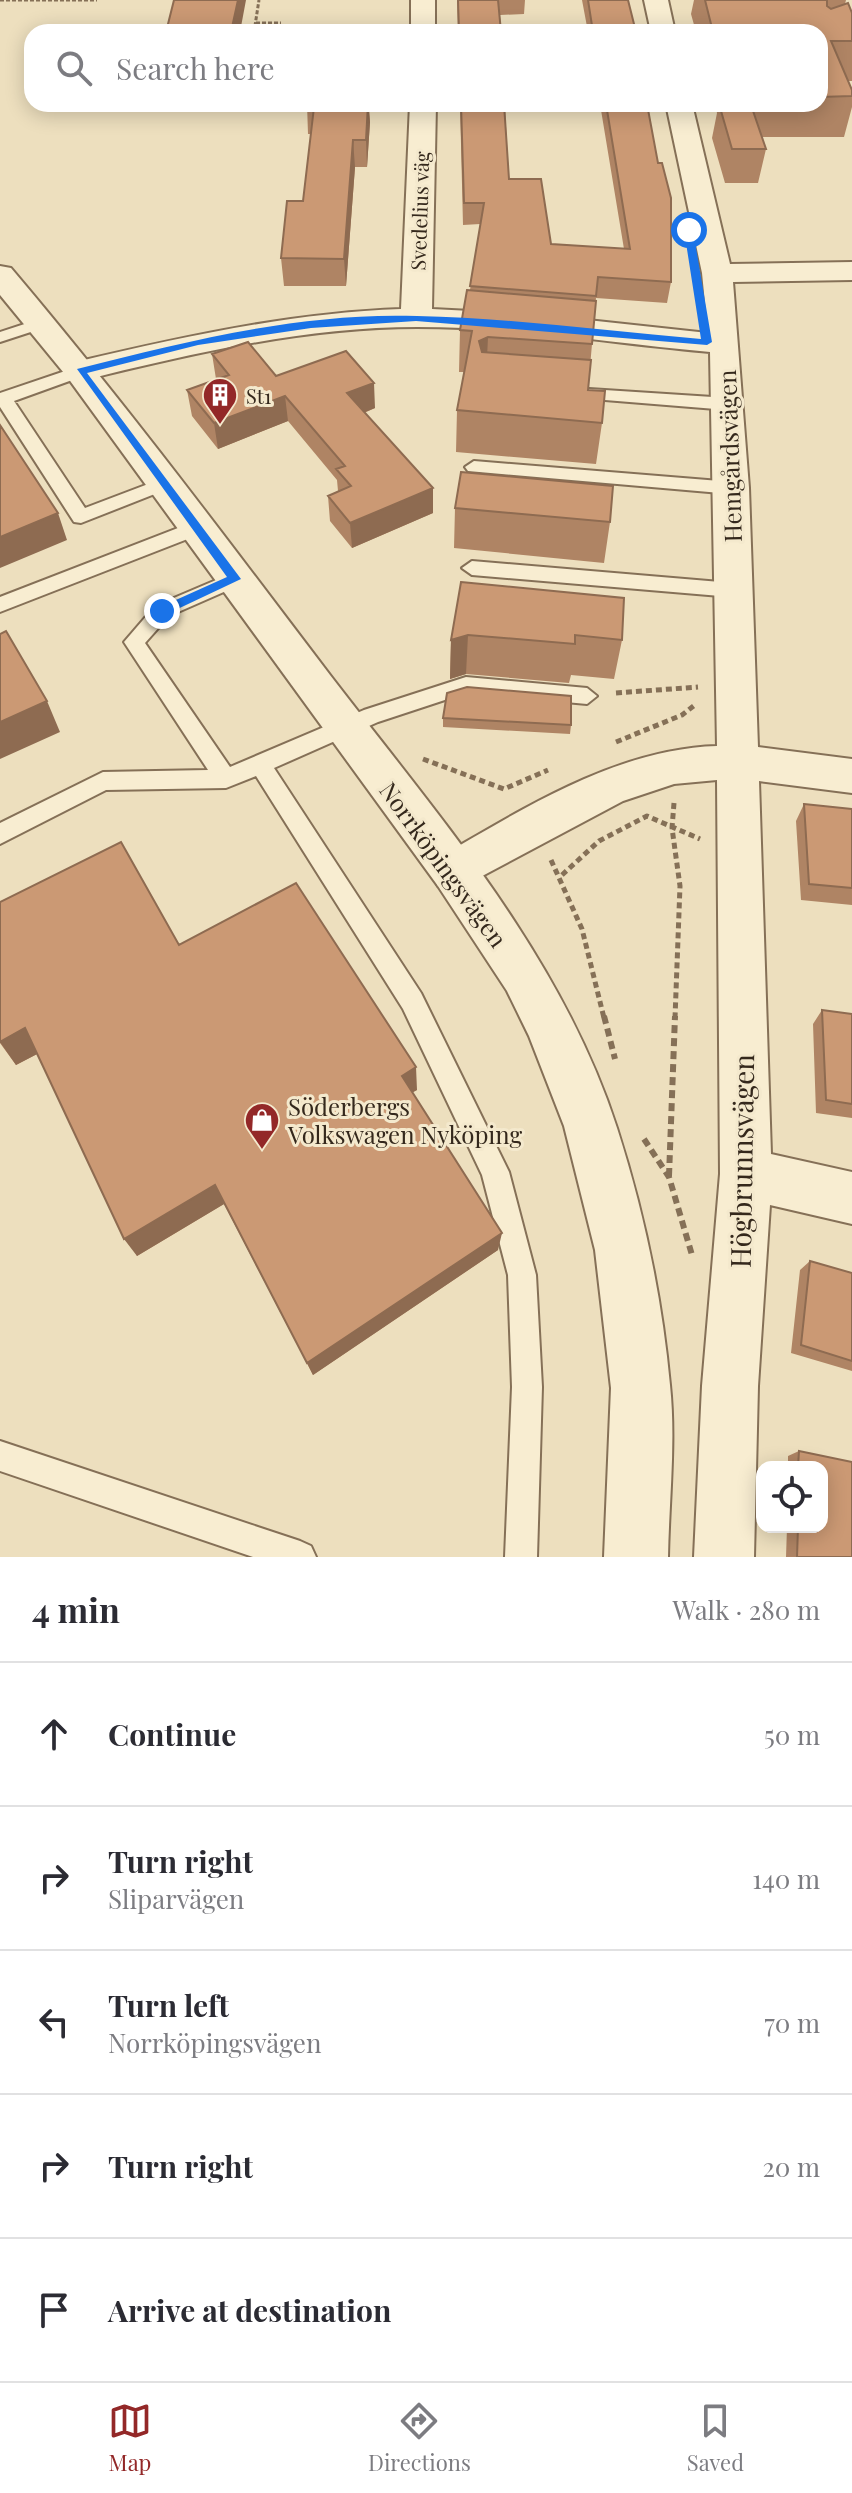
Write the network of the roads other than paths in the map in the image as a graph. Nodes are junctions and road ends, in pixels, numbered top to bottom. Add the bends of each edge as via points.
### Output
1 (423, 0) edge
2 (656, 0) edge
3 (423, 24) edge
4 (661, 24) edge
5 (423, 112) edge
6 (681, 112) edge
7 (852, 271) edge
8 (717, 273) junction
9 (1, 278) edge
10 (416, 318) junction
11 (20, 330) edge
12 (725, 344) junction
13 (80, 371) junction
14 (561, 393) edge
15 (2, 399) edge
16 (728, 404) junction
17 (474, 467) dead end
18 (164, 484) junction
19 (732, 488) junction
20 (196, 528) junction
21 (472, 568) dead end
22 (235, 579) junction
23 (732, 590) junction
24 (0, 605) edge
25 (587, 696) road end
26 (358, 722) junction
27 (260, 764) junction
28 (738, 765) junction
29 (852, 776) edge
30 (226, 779) junction
31 (0, 834) edge
32 (454, 872) junction
33 (746, 1174) junction
34 (852, 1198) edge
35 (0, 1456) edge
36 (300, 1557) edge
37 (521, 1557) edge
38 (636, 1557) edge
39 (724, 1557) edge

1 - 3 street
2 - 4 street
5 - 10 street, Svedelius väg
6 - 8 street, Hemgårdsvägen
7 - 8 street
8 - 12 street, Hemgårdsvägen
9 - 11 street, Norrköpingsvägen
10 - 12 street
10 - 13 street via 311,325 198,342
11 - 13 street, Norrköpingsvägen
12 - 16 street, Hemgårdsvägen
13 - 15 lane
13 - 18 street, Norrköpingsvägen
14 - 16 lane
15 - 18 lane via 81,517
16 - 19 street, Hemgårdsvägen
17 - 19 lane
18 - 20 street, Norrköpingsvägen
19 - 23 street, Hemgårdsvägen
20 - 22 street, Norrköpingsvägen
20 - 24 lane
21 - 23 lane
22 - 26 street, Norrköpingsvägen
22 - 30 lane via 162,611 134,642
23 - 28 street, Hemgårdsvägen
25 - 26 lane via 466,685
26 - 27 lane
26 - 32 street, Norrköpingsvägen
27 - 30 lane
27 - 37 lane via 412,1001 495,1172 522,1275 527,1387
28 - 29 street
28 - 32 street via 676,767 600,794
28 - 33 street, Högbrunnsvägen
30 - 31 lane via 103,781
32 - 38 street, Norrköpingsvägen via 524,975 551,1028 590,1126 623,1250 641,1388
33 - 34 street
33 - 39 street, Högbrunnsvägen
35 - 36 lane

